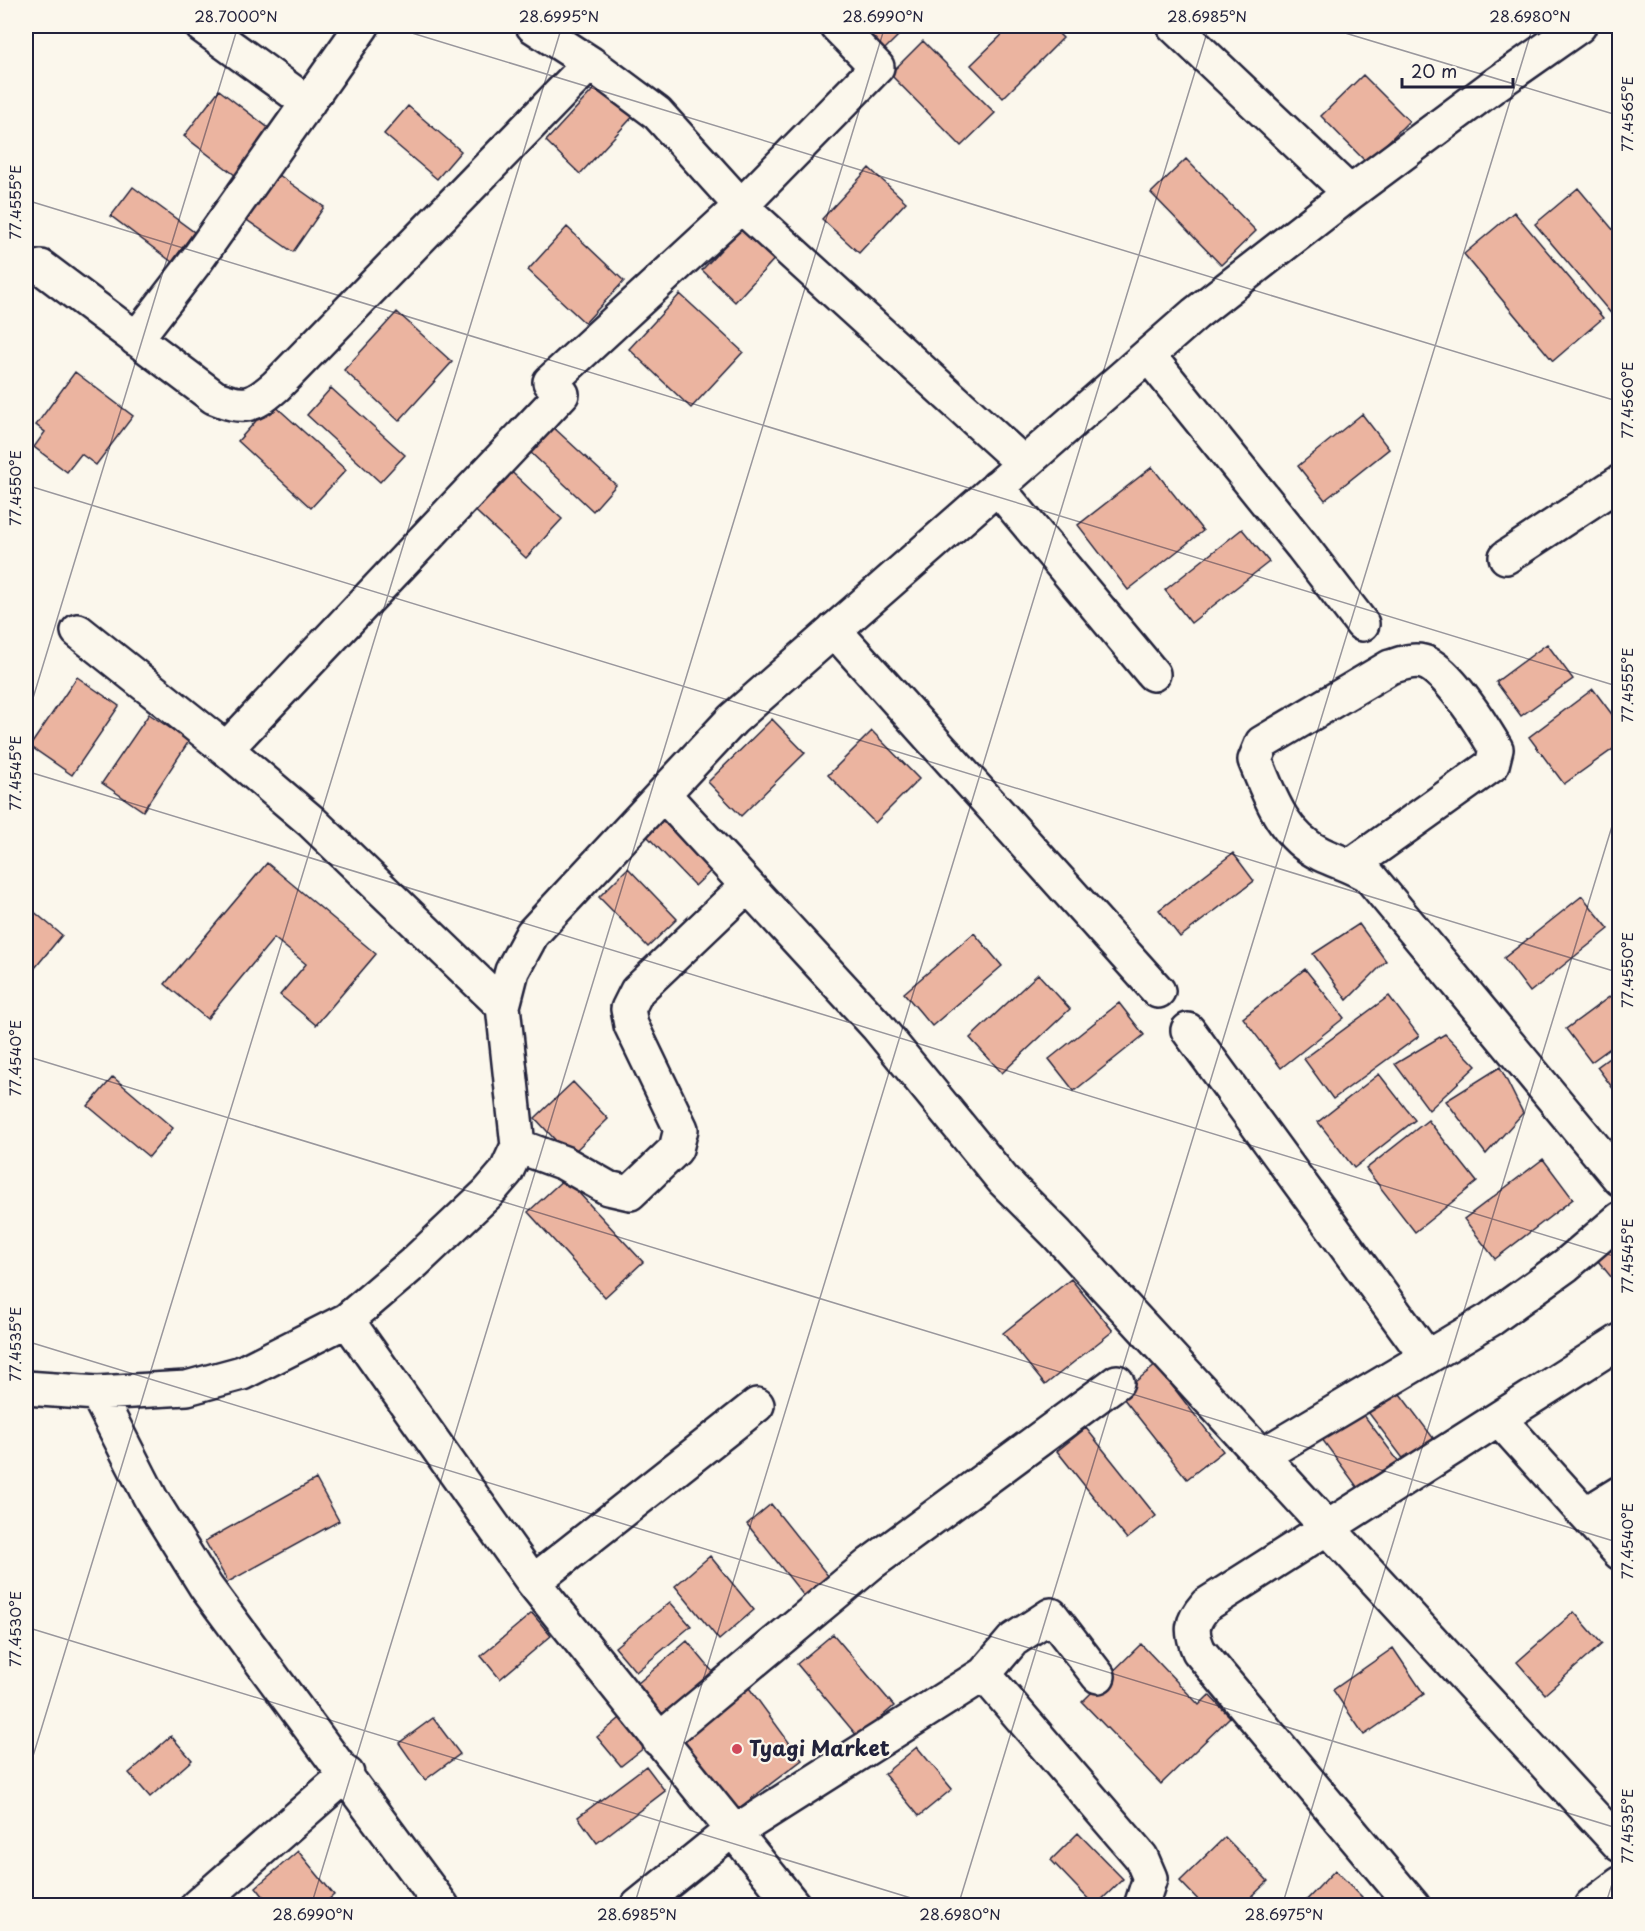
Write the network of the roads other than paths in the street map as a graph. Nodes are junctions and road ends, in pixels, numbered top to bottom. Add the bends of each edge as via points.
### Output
1 (202, 26) edge
2 (362, 26) edge
3 (837, 26) edge
4 (1174, 26) edge
5 (1579, 26) edge
6 (551, 30) edge
7 (590, 63) junction
8 (308, 103) junction
9 (1350, 193) junction
10 (741, 206) junction
11 (41, 267) dead end
12 (136, 339) junction
13 (1148, 355) junction
14 (1024, 464) junction
15 (1620, 482) edge
16 (997, 487) junction
17 (1506, 557) dead end
18 (1362, 624) dead end
19 (834, 630) junction
20 (78, 631) dead end
21 (1153, 674) dead end
22 (226, 749) junction
23 (664, 795) junction
24 (1352, 865) junction
25 (747, 886) junction
26 (1158, 992) dead end
27 (503, 1006) junction
28 (1188, 1030) dead end
29 (518, 1146) junction
30 (1620, 1179) edge
31 (1620, 1219) edge
32 (347, 1320) junction
33 (1620, 1341) edge
34 (1426, 1356) junction
35 (1117, 1382) dead end
36 (26, 1388) edge
37 (97, 1393) junction
38 (758, 1405) dead end
39 (1499, 1419) junction
40 (1261, 1456) junction
41 (1620, 1493) edge
42 (1586, 1514) junction
43 (1327, 1527) junction
44 (1620, 1553) edge
45 (532, 1582) junction
46 (984, 1674) junction
47 (1098, 1676) dead end
48 (659, 1740) junction
49 (347, 1774) junction
50 (732, 1830) junction
51 (1620, 1845) edge
52 (1620, 1884) edge
53 (197, 1905) edge
54 (442, 1905) edge
55 (638, 1905) edge
56 (794, 1905) edge
57 (1141, 1905) edge
58 (1413, 1905) edge
59 (1591, 1905) edge

1 - 8 street
2 - 8 street
3 - 10 street via 877,66
4 - 9 street
5 - 9 street
6 - 7 street
7 - 10 street via 657,113
7 - 12 street via 260,400 245,406 214,397
8 - 12 street
9 - 13 street
10 - 14 street
10 - 22 street via 556,388
11 - 12 street
13 - 14 street
13 - 18 street
14 - 16 street
15 - 17 street
16 - 19 street
16 - 21 street
19 - 23 street via 733,719
19 - 26 street
20 - 22 street
22 - 27 street via 312,822
23 - 25 street
23 - 27 street via 532,934 512,971
24 - 24 street via 1492,765 1496,749 1471,708 1424,662 1408,661 1390,667 1262,743 1255,760 1278,815 1296,836 1320,854
24 - 30 street via 1369,876
25 - 29 street via 637,991 628,1009 631,1025 681,1129 676,1149 630,1193 608,1188 564,1163
25 - 40 street via 877,1026 1003,1180
27 - 29 street
28 - 34 street
29 - 32 street via 506,1172 488,1193
31 - 34 street via 1491,1319
32 - 37 street via 242,1373 187,1388
32 - 45 street
33 - 39 street
34 - 40 street
35 - 48 street via 870,1564
36 - 37 street
37 - 49 street via 152,1499 206,1587
38 - 45 street
39 - 42 street
39 - 43 street
40 - 43 street
41 - 42 street
42 - 44 street
43 - 51 street
43 - 58 street via 1206,1605 1195,1617 1191,1634 1200,1651
45 - 48 street
46 - 47 street via 1013,1640 1051,1615
46 - 50 street via 746,1825
46 - 57 street via 1141,1857 1150,1878
48 - 50 street
49 - 53 street
49 - 54 street
50 - 55 street
50 - 56 street
52 - 59 street

